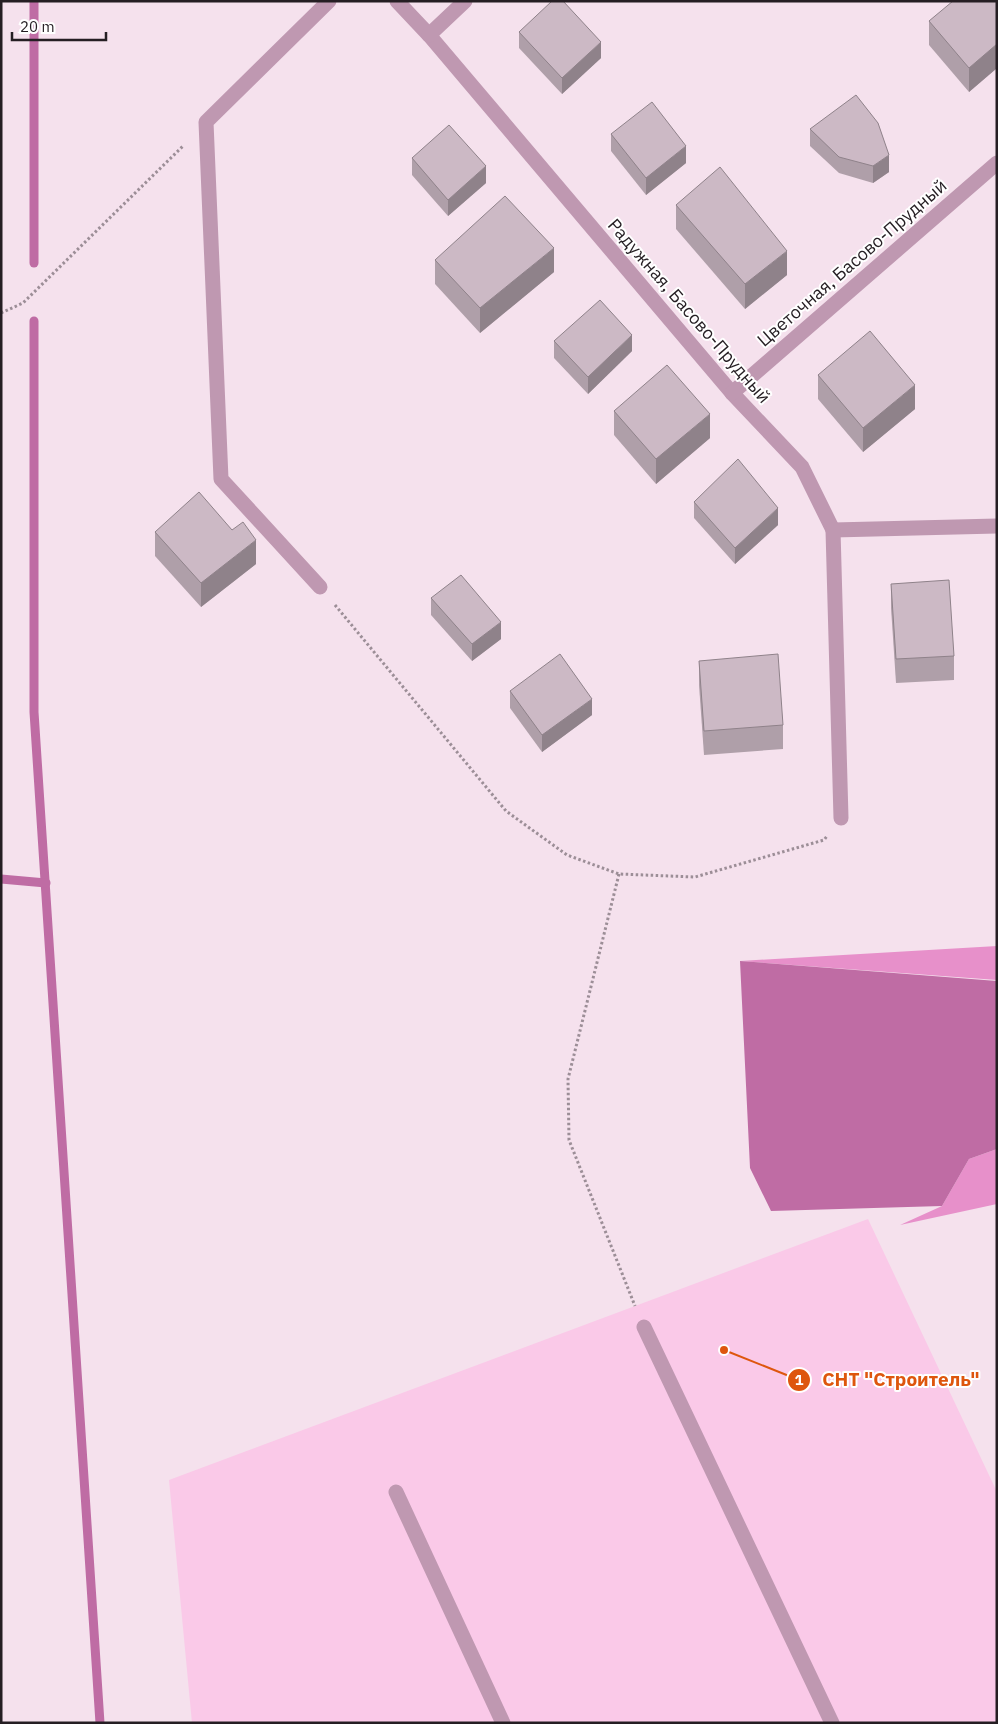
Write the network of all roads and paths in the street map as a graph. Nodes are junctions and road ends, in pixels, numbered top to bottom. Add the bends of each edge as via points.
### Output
1 (329, 1) edge
2 (396, 1) edge
3 (466, 1) edge
4 (428, 35) junction
5 (206, 122) junction
6 (997, 163) edge
7 (1, 313) edge
8 (732, 393) junction
9 (997, 526) edge
10 (834, 530) junction
11 (320, 587) joint
12 (841, 818) joint
13 (619, 874) junction
14 (644, 1327) joint
15 (396, 1492) dead end
16 (503, 1723) edge
17 (832, 1723) edge

1 - 5 street
2 - 4 street, Радужная, Басово-Прудный
3 - 4 street
4 - 8 street, Радужная, Басово-Прудный
5 - 7 path via 23,303
5 - 11 street via 221,479
6 - 8 street, Цветочная, Басово-Прудный
8 - 10 street, Радужная, Басово-Прудный via 802,468
9 - 10 street
10 - 12 street
11 - 13 path via 506,811 566,855
12 - 13 path via 824,840 695,877
13 - 14 path via 568,1078 568,1140
14 - 17 street
15 - 16 street

